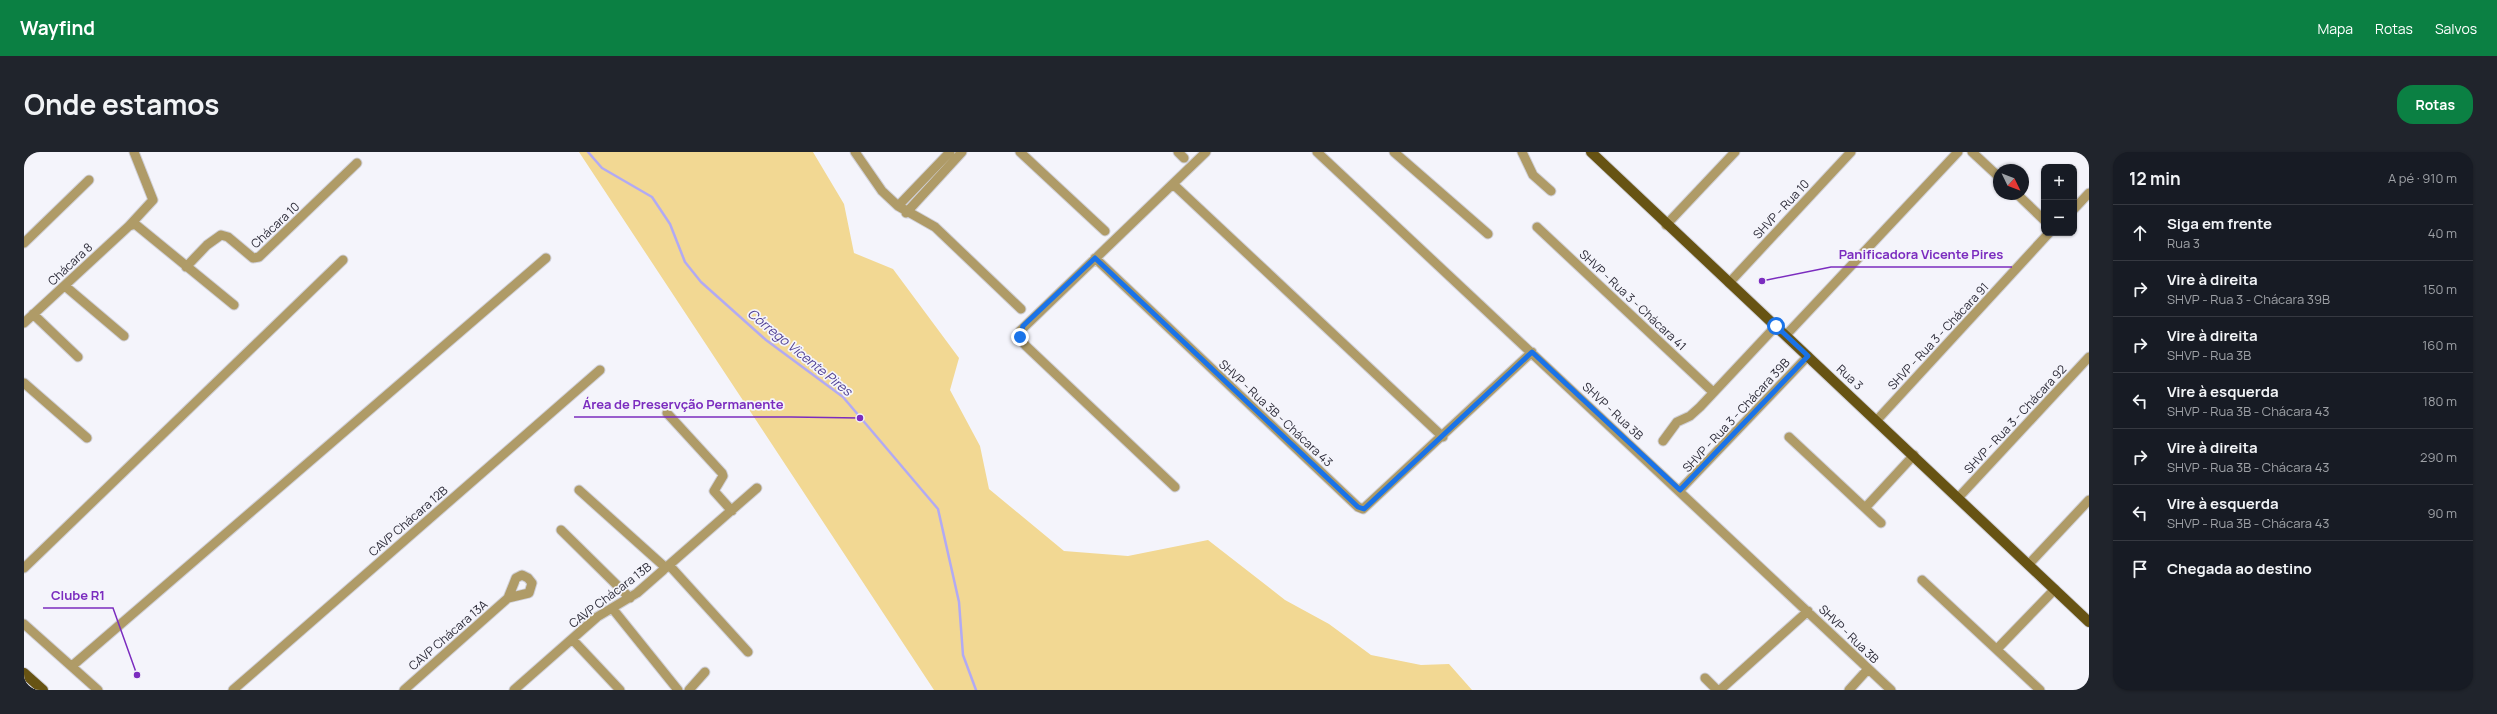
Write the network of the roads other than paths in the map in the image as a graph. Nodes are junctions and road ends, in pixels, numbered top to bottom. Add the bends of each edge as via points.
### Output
1 (134, 152) edge
2 (855, 152) edge
3 (950, 152) edge
4 (962, 152) edge
5 (1020, 152) edge
6 (1206, 152) edge
7 (1317, 152) edge
8 (1394, 152) edge
9 (1522, 152) edge
10 (1591, 152) edge
11 (1735, 152) edge
12 (1851, 152) edge
13 (1958, 152) edge
14 (1972, 152) edge
15 (357, 163) dead end
16 (1993, 171) edge
17 (89, 180) dead end
18 (1173, 184) junction
19 (1551, 191) dead end
20 (2089, 193) edge
21 (2023, 200) edge
22 (898, 206) junction
23 (2077, 206) edge
24 (906, 213) junction
25 (2041, 217) edge
26 (131, 225) junction
27 (1666, 225) junction
28 (1537, 227) dead end
29 (1105, 231) dead end
30 (1488, 234) dead end
31 (2046, 236) edge
32 (24, 243) edge
33 (546, 258) dead end
34 (1095, 258) junction
35 (343, 260) dead end
36 (186, 267) junction
37 (1729, 283) junction
38 (65, 286) junction
39 (234, 305) dead end
40 (1021, 309) dead end
41 (33, 314) junction
42 (24, 323) edge
43 (1776, 326) junction
44 (1786, 335) junction
45 (124, 336) dead end
46 (1532, 352) junction
47 (1808, 356) junction
48 (2089, 357) edge
49 (78, 358) dead end
50 (600, 370) dead end
51 (24, 383) edge
52 (1713, 392) junction
53 (667, 413) dead end
54 (1877, 420) junction
55 (1443, 437) junction
56 (1789, 437) dead end
57 (87, 438) dead end
58 (1663, 441) dead end
59 (1914, 455) junction
60 (1175, 487) dead end
61 (757, 488) dead end
62 (580, 490) dead end
63 (1680, 490) junction
64 (1958, 498) junction
65 (2089, 500) edge
66 (1864, 508) junction
67 (732, 510) junction
68 (1881, 523) dead end
69 (561, 530) dead end
70 (2029, 564) junction
71 (668, 566) junction
72 (24, 568) edge
73 (1922, 580) dead end
74 (2055, 589) junction
75 (508, 598) dead end
76 (630, 598) junction
77 (612, 608) junction
78 (1808, 611) junction
79 (2089, 622) edge
80 (24, 624) edge
81 (572, 639) junction
82 (1998, 648) junction
83 (748, 652) dead end
84 (72, 666) junction
85 (1868, 668) junction
86 (705, 672) dead end
87 (24, 673) edge
88 (1705, 678) dead end
89 (43, 690) edge
90 (98, 690) edge
91 (233, 690) edge
92 (404, 690) edge
93 (514, 690) edge
94 (620, 690) edge
95 (678, 690) edge
96 (689, 690) edge
97 (1717, 690) edge
98 (1720, 690) edge
99 (1849, 690) edge
100 (1891, 690) edge
101 (2040, 690) edge

1 - 26 street, Chácara 8 via 152,200
2 - 22 street via 882,191
3 - 22 street
4 - 24 street
5 - 29 street
6 - 18 street
7 - 46 street, SHVP - Rua 3B
8 - 30 street
9 - 19 street via 1533,175
10 - 27 main road, Rua 3
11 - 27 street
12 - 37 street, SHVP - Rua 10
13 - 44 street
14 - 16 street
15 - 36 street, Chácara 10 via 259,257 252,258 228,237 221,236 207,245
17 - 32 street
18 - 34 street
18 - 55 street
20 - 23 street
21 - 25 street
22 - 24 street
24 - 40 street via 935,227
26 - 36 street
26 - 38 street, Chácara 8
27 - 37 main road, Rua 3
28 - 52 street, SHVP - Rua 3 - Chácara 41
31 - 54 street, SHVP - Rua 3 - Chácara 91
33 - 84 street
34 - 55 street, SHVP - Rua 3B - Chácara 43 via 1358,507 1367,508
34 - 60 street via 1023,326 1020,337 1026,346
35 - 72 street
36 - 39 street
37 - 43 main road, Rua 3
38 - 41 street, Chácara 8
38 - 45 street
41 - 42 street, Chácara 8
41 - 49 street
43 - 44 main road, Rua 3
43 - 52 street
44 - 47 main road, Rua 3
46 - 55 street, SHVP - Rua 3B - Chácara 43
46 - 63 street, SHVP - Rua 3B
47 - 54 main road, Rua 3
47 - 63 street, SHVP - Rua 3 - Chácara 39B
48 - 64 street, SHVP - Rua 3 - Chácara 92
50 - 91 street, CAVP Chácara 12B
51 - 57 street
52 - 58 street via 1693,414 1677,422
53 - 67 street via 722,473 723,476 714,491
54 - 59 main road, Rua 3
56 - 66 street
59 - 64 main road, Rua 3
59 - 66 street
61 - 67 street, CAVP Chácara 13B
62 - 71 street
63 - 78 street, SHVP - Rua 3B
64 - 70 main road, Rua 3
65 - 70 street
66 - 68 street
67 - 71 street, CAVP Chácara 13B
69 - 76 street
70 - 74 main road, Rua 3
71 - 76 street, CAVP Chácara 13B
71 - 83 street
73 - 82 street
74 - 79 main road, Rua 3
74 - 82 street
75 - 92 street, CAVP Chácara 13A
76 - 77 street, CAVP Chácara 13B
77 - 81 street, CAVP Chácara 13B via 597,617
77 - 95 street
78 - 85 street, SHVP - Rua 3B
78 - 98 street
80 - 84 street
81 - 93 street, CAVP Chácara 13B
81 - 94 street
82 - 101 street
84 - 90 street
85 - 99 street
85 - 100 street, SHVP - Rua 3B
86 - 96 street
87 - 89 main road
88 - 97 street

